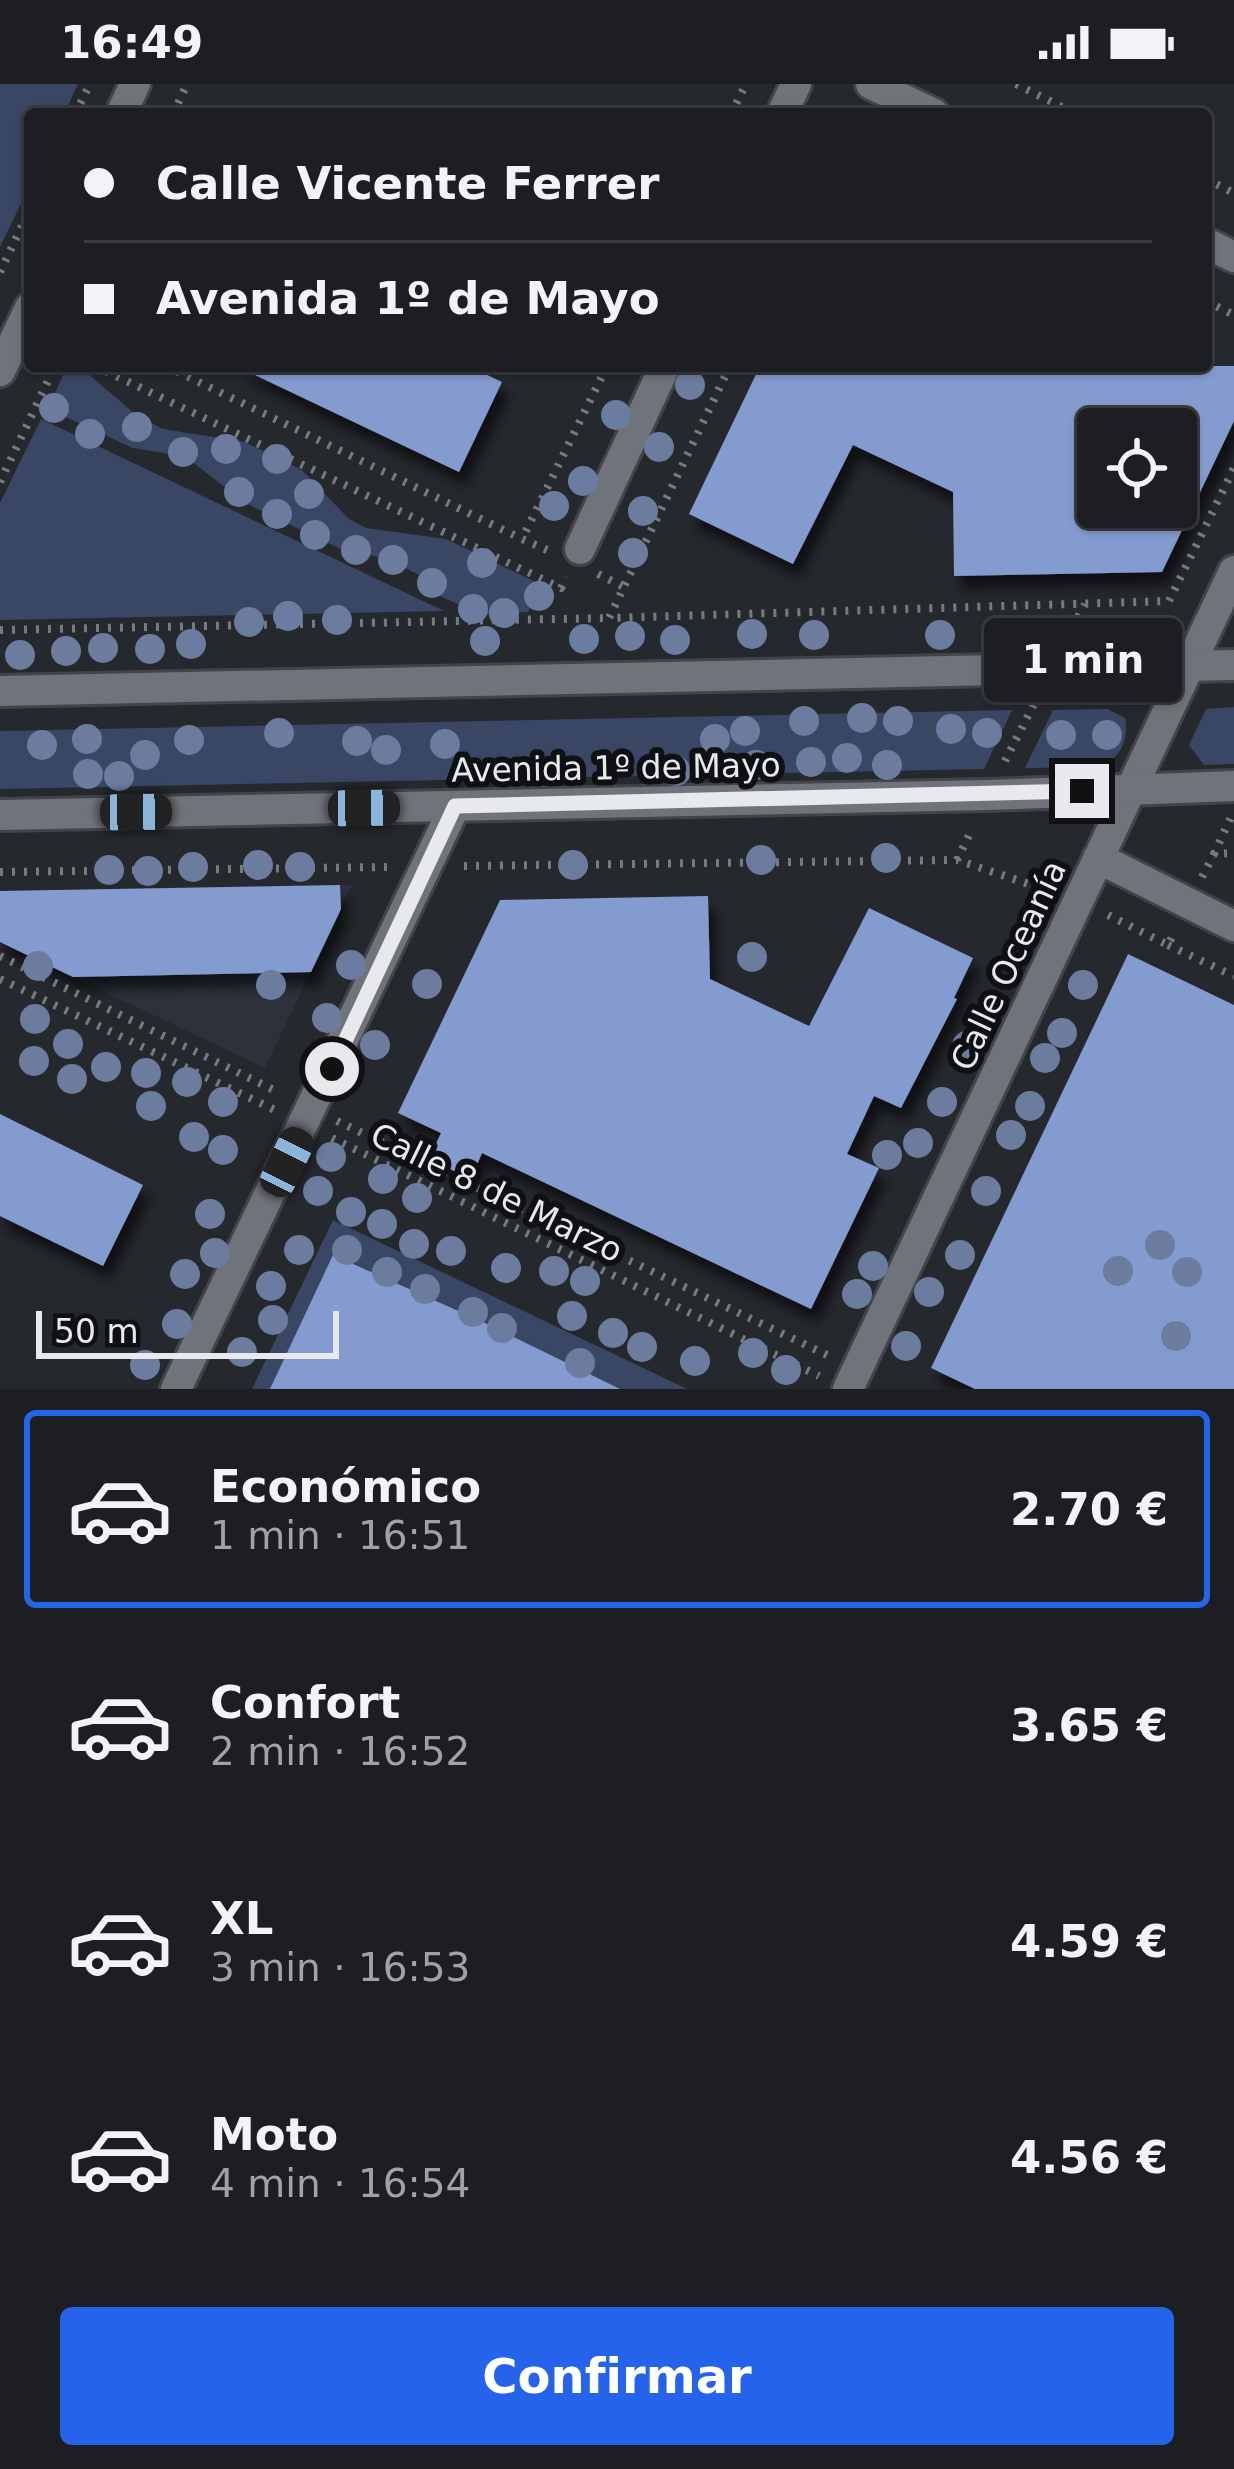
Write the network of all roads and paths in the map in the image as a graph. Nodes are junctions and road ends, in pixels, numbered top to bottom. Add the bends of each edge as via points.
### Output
1 (871, 84) edge
2 (1016, 84) edge
3 (921, 108) edge
4 (1064, 108) edge
5 (24, 222) edge
6 (0, 272) edge
7 (24, 321) edge
8 (0, 371) edge
9 (52, 372) edge
10 (108, 372) edge
11 (178, 372) edge
12 (605, 372) edge
13 (662, 372) edge
14 (727, 372) edge
15 (1234, 468) edge
16 (0, 482) edge
17 (522, 539) junction
18 (577, 555) junction
19 (1234, 572) edge
20 (1084, 604) junction
21 (609, 618) junction
22 (0, 630) edge
23 (1234, 665) edge
24 (1187, 667) junction
25 (1051, 671) junction
26 (0, 691) edge
27 (1234, 786) edge
28 (1129, 789) junction
29 (988, 795) junction
30 (455, 806) junction
31 (1234, 811) edge
32 (0, 815) edge
33 (1234, 853) edge
34 (1214, 854) junction
35 (1098, 858) junction
36 (957, 860) junction
37 (427, 866) junction
38 (0, 872) edge
39 (1078, 901) junction
40 (1189, 905) junction
41 (1234, 926) edge
42 (1168, 946) junction
43 (0, 956) edge
44 (1234, 976) edge
45 (0, 979) edge
46 (309, 1117) junction
47 (842, 1379) edge
48 (176, 1389) edge

1 - 3 street
2 - 4 path
5 - 6 path
7 - 8 street
9 - 16 path
10 - 18 path via 561,588
11 - 17 path
12 - 17 path
13 - 18 street
14 - 21 path
15 - 20 path via 1169,601
17 - 18 path
19 - 24 street, Calle Oceanía
20 - 21 path
20 - 25 path
21 - 22 path
23 - 24 street
24 - 25 street
24 - 28 street, Calle Oceanía
25 - 26 street
25 - 29 path
27 - 28 street, Avenida 1º de Mayo
28 - 29 street, Avenida 1º de Mayo
28 - 35 street, Calle Oceanía
29 - 30 street, Avenida 1º de Mayo
29 - 36 path
30 - 32 street, Avenida 1º de Mayo
30 - 37 street
31 - 34 path
33 - 34 path
34 - 40 path
35 - 39 street, Calle Oceanía
35 - 40 street
36 - 37 path
36 - 39 path
37 - 38 path
37 - 46 street
39 - 42 path
39 - 47 street, Calle Oceanía
40 - 41 street
40 - 42 path
42 - 44 path
43 - 46 path
45 - 46 path, Calle 8 de Marzo
46 - 47 path
46 - 47 path, Calle 8 de Marzo
46 - 48 street

